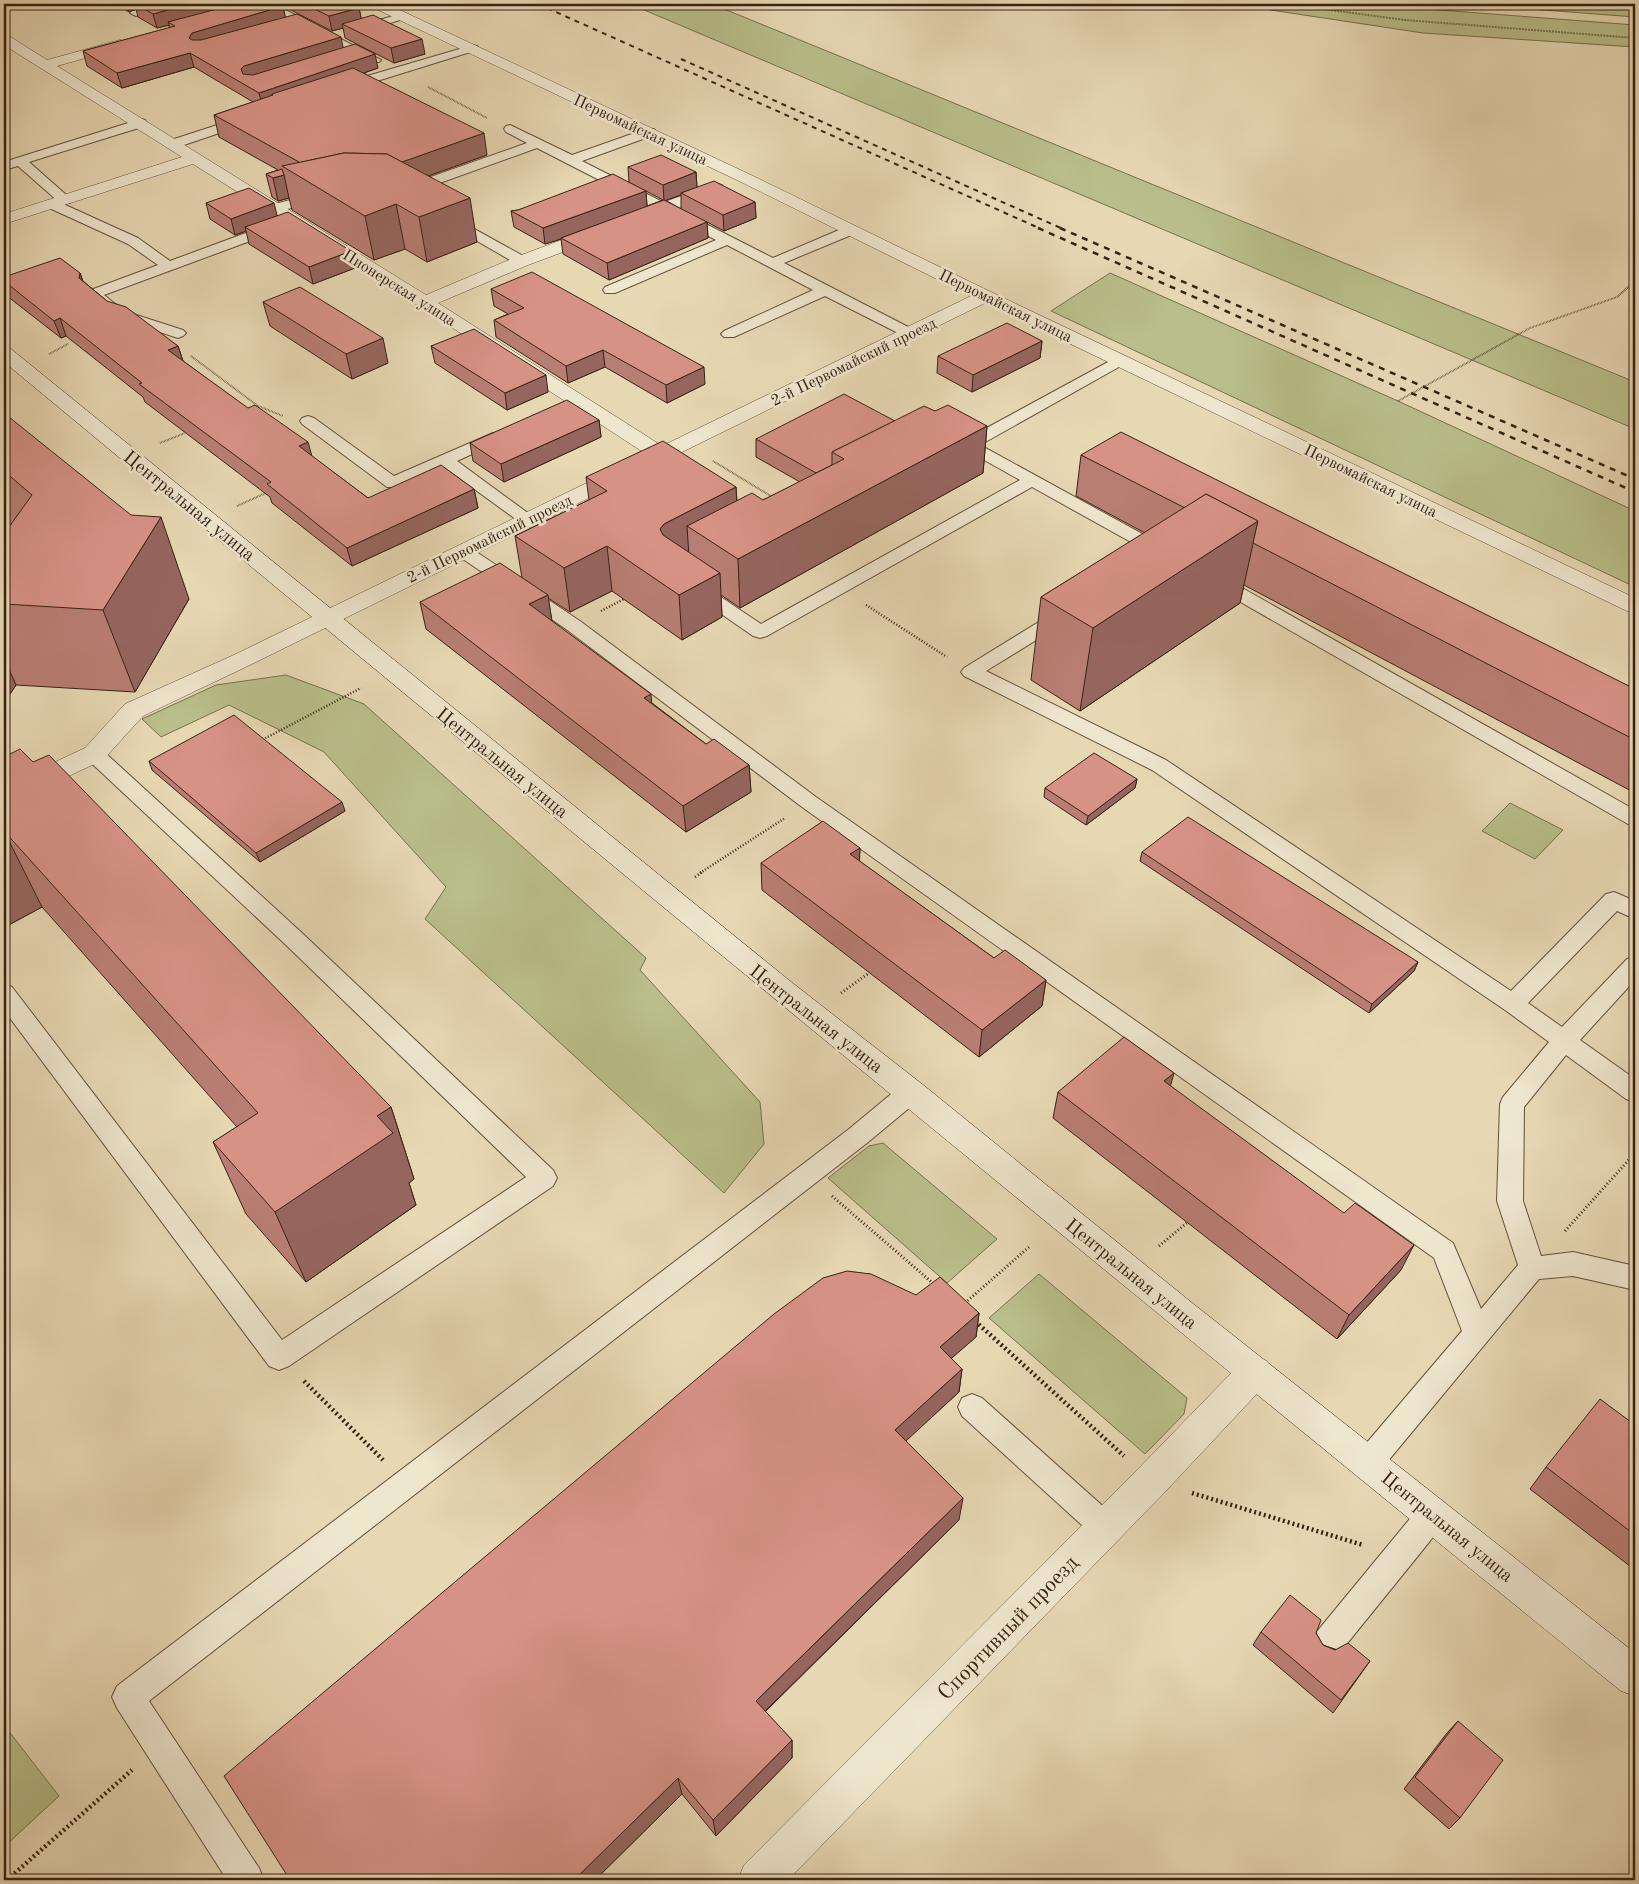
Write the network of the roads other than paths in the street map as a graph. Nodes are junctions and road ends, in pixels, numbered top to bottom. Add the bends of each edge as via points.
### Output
1 (171, 4) edge
2 (263, 4) edge
3 (377, 4) edge
4 (136, 13) edge
5 (403, 16) junction
6 (302, 22) junction
7 (283, 27) edge
8 (331, 37) junction
9 (4, 39) edge
10 (132, 41) edge
11 (473, 48) junction
12 (360, 52) junction
13 (342, 58) edge
14 (45, 65) junction
15 (396, 71) junction
16 (334, 90) edge
17 (260, 114) edge
18 (141, 124) junction
19 (510, 129) road end
20 (650, 132) junction
21 (538, 143) junction
22 (173, 144) junction
23 (196, 158) junction
24 (571, 160) junction
25 (20, 161) junction
26 (4, 166) edge
27 (745, 178) junction
28 (616, 183) junction
29 (598, 190) edge
30 (335, 193) edge
31 (59, 202) junction
32 (418, 202) edge
33 (276, 208) junction
34 (665, 208) junction
35 (436, 212) edge
36 (4, 219) edge
37 (295, 220) junction
38 (851, 230) junction
39 (728, 240) junction
40 (522, 261) junction
41 (772, 263) junction
42 (168, 266) junction
43 (610, 290) dead end
44 (825, 290) junction
45 (985, 296) junction
46 (425, 302) junction
47 (178, 333) road end
48 (909, 333) junction
49 (729, 334) dead end
50 (4, 353) edge
51 (1121, 360) junction
52 (578, 401) junction
53 (560, 409) edge
54 (308, 421) road end
55 (516, 429) edge
56 (944, 432) edge
57 (968, 444) junction
58 (660, 455) junction
59 (445, 460) junction
60 (685, 470) edge
61 (1030, 481) junction
62 (527, 519) junction
63 (463, 551) junction
64 (1148, 564) edge
65 (1200, 572) edge
66 (681, 579) edge
67 (1080, 605) edge
68 (1635, 606) edge
69 (327, 617) junction
70 (94, 754) junction
71 (4, 796) edge
72 (1635, 819) edge
73 (1635, 911) edge
74 (1635, 965) edge
75 (4, 993) edge
76 (1513, 1004) junction
77 (1564, 1042) junction
78 (911, 1092) junction
79 (1635, 1092) edge
80 (1532, 1268) junction
81 (1635, 1278) edge
82 (1477, 1333) junction
83 (1255, 1372) junction
84 (972, 1407) dead end
85 (1368, 1463) junction
86 (1432, 1514) junction
87 (1105, 1527) junction
88 (1326, 1644) edge
89 (1635, 1677) edge
90 (247, 1880) edge
91 (759, 1880) edge

1 - 4 lane
2 - 6 lane
3 - 5 street, Первомайская улица
5 - 8 lane
5 - 11 street, Первомайская улица
6 - 7 lane
6 - 8 lane
8 - 12 lane
9 - 14 street, Пионерская улица
10 - 14 street
11 - 15 lane
11 - 20 street, Первомайская улица
12 - 13 lane
12 - 15 lane
14 - 18 street, Пионерская улица
15 - 16 lane
17 - 22 lane
18 - 22 street, Пионерская улица
18 - 25 lane
19 - 21 lane
20 - 24 lane
20 - 27 street, Первомайская улица
21 - 24 lane
21 - 32 lane via 396,191
22 - 23 street, Пионерская улица
23 - 31 street
23 - 33 street, Пионерская улица
24 - 28 lane
25 - 26 lane
25 - 31 lane
27 - 34 street
27 - 38 street, Первомайская улица
28 - 29 lane
28 - 34 lane
30 - 33 lane
31 - 36 street
31 - 42 lane via 133,241
33 - 37 street, Пионерская улица
34 - 39 lane
34 - 40 street
35 - 40 lane
37 - 42 lane
37 - 46 street, Пионерская улица
38 - 41 lane
38 - 45 street, Первомайская улица
39 - 41 lane
39 - 43 lane
40 - 46 street
41 - 44 lane
42 - 47 lane via 94,294 119,314
44 - 48 lane
44 - 49 lane
45 - 48 street, 2-й Первомайский проезд
45 - 51 street, Первомайская улица
46 - 52 street, Пионерская улица
48 - 58 street, 2-й Первомайский проезд
50 - 69 street, Центральная улица
51 - 57 lane
51 - 68 street, Первомайская улица
52 - 53 lane
52 - 58 street, Пионерская улица
54 - 59 lane via 393,483
55 - 59 lane
56 - 57 lane
57 - 61 lane
58 - 60 street, Пионерская улица
58 - 62 street, 2-й Первомайский проезд
59 - 62 lane
61 - 64 lane via 1169,556
61 - 66 lane via 760,632
62 - 63 street, 2-й Первомайский проезд
63 - 69 street, 2-й Первомайский проезд
63 - 82 lane via 574,625 809,802 1444,1251
65 - 72 lane
67 - 76 lane via 971,672 1159,765
69 - 70 street, 2-й Первомайский проезд via 134,710
69 - 78 street, Центральная улица via 780,990
70 - 71 street, 2-й Первомайский проезд
70 - 75 lane via 294,939 544,1178 279,1357
73 - 76 lane via 1614,900
74 - 77 lane
76 - 77 lane
77 - 79 lane
77 - 80 lane via 1512,1104 1510,1202
78 - 83 street, Центральная улица
78 - 90 lane via 128,1697
80 - 81 lane via 1573,1264
80 - 82 lane
82 - 85 lane
83 - 85 street, Центральная улица
83 - 87 street, Спортивный проезд
84 - 87 lane
85 - 86 street, Центральная улица
86 - 88 lane
86 - 89 street, Центральная улица
87 - 91 street, Спортивный проезд

